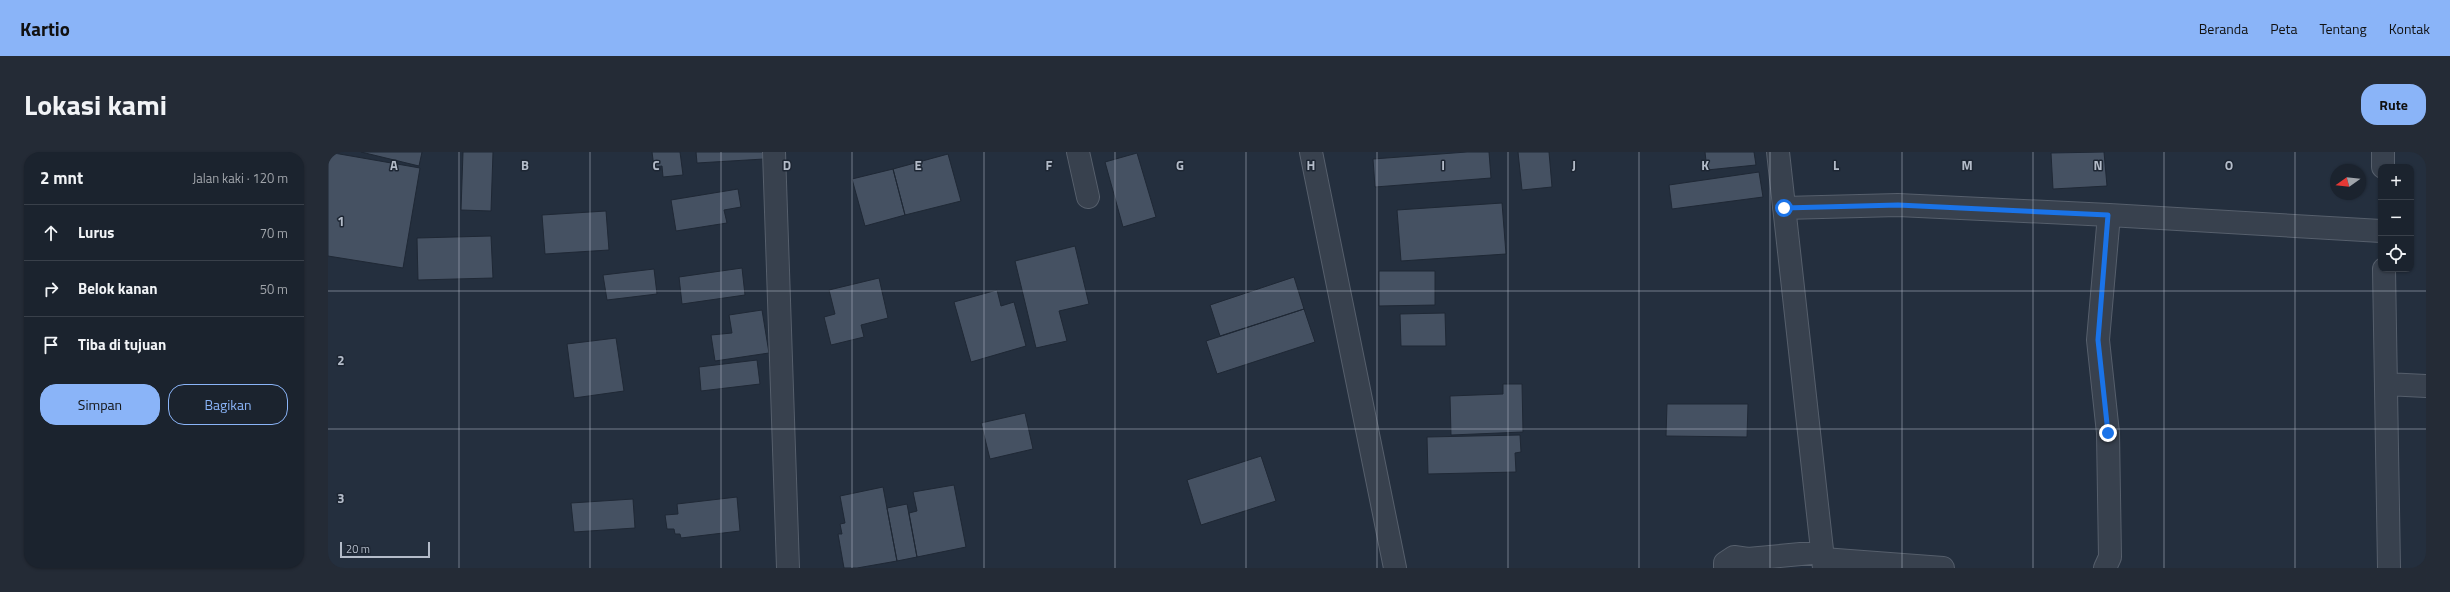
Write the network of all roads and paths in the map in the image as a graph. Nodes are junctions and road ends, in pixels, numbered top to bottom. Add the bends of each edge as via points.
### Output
1 (774, 152) edge
2 (1078, 152) edge
3 (1311, 152) edge
4 (1778, 152) edge
5 (2383, 152) edge
6 (2383, 164) edge
7 (1088, 197) dead end
8 (1784, 208) junction
9 (2108, 215) junction
10 (2378, 231) edge
11 (2384, 272) edge
12 (2386, 384) junction
13 (2426, 386) edge
14 (1823, 559) edge
15 (788, 568) edge
16 (1395, 568) edge
17 (1725, 568) edge
18 (1943, 568) edge
19 (2105, 568) edge
20 (2389, 568) edge

1 - 15 street
2 - 7 street
3 - 16 street
4 - 8 street
5 - 6 street
8 - 9 street via 1898,205
8 - 14 street
9 - 10 street
9 - 19 street via 2098,340 2108,433 2110,557
11 - 12 street
12 - 13 street
12 - 20 street
14 - 17 street via 1734,557 1725,563
14 - 18 street

